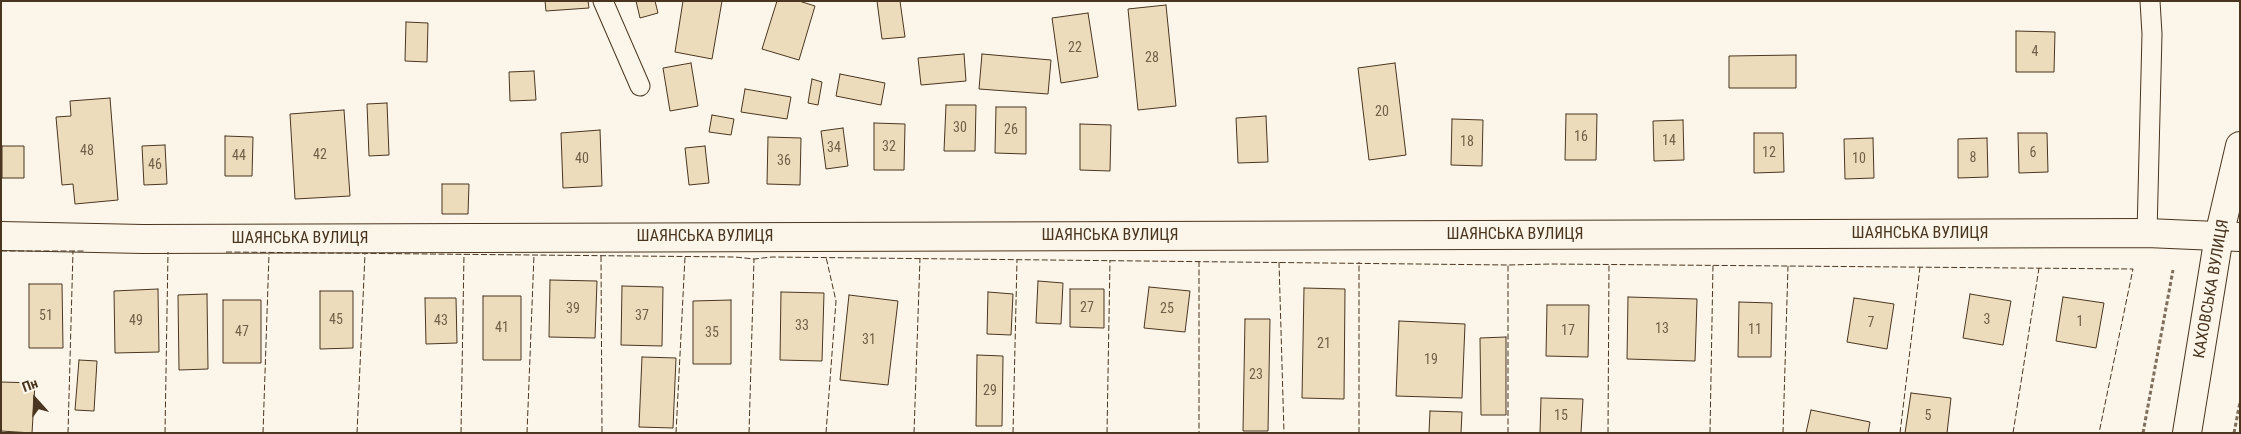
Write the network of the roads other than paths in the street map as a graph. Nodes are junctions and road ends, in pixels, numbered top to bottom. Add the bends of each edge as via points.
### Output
1 (603, 1) edge
2 (2150, 1) edge
3 (640, 86) dead end
4 (2240, 146) edge
5 (2147, 233) junction
6 (1, 236) edge
7 (2230, 237) edge
8 (2187, 433) edge

1 - 3 lane
2 - 5 lane
4 - 7 street, КАХОВСЬКА ВУЛИЦЯ
5 - 6 street, ШАЯНСЬКА ВУЛИЦЯ via 163,239
5 - 7 street, ШАЯНСЬКА ВУЛИЦЯ
7 - 8 street, КАХОВСЬКА ВУЛИЦЯ

